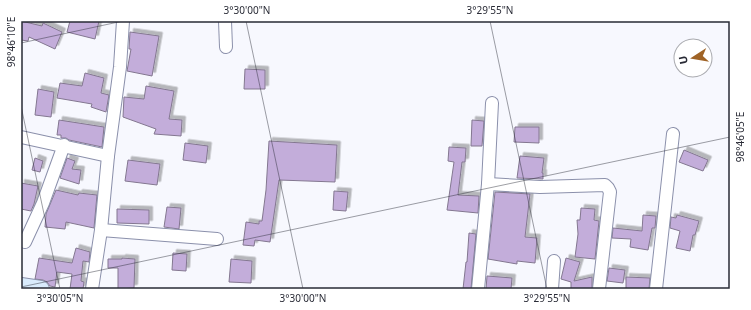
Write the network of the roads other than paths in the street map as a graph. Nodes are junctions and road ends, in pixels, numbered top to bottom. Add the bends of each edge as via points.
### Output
1 (123, 21) edge
2 (225, 21) edge
3 (226, 47) dead end
4 (492, 103) dead end
5 (673, 134) dead end
6 (21, 137) edge
7 (64, 145) junction
8 (108, 156) junction
9 (488, 184) junction
10 (101, 230) junction
11 (217, 239) dead end
12 (25, 242) dead end
13 (554, 261) dead end
14 (92, 289) edge
15 (478, 289) edge
16 (552, 289) edge
17 (598, 289) edge
18 (656, 289) edge

1 - 8 street
2 - 3 street
4 - 9 street
5 - 18 street
6 - 7 street
7 - 8 street
7 - 12 street via 43,203
8 - 10 street
9 - 15 street
9 - 17 street via 540,187 605,185 610,192 610,198
10 - 11 street
10 - 14 street
13 - 16 street

